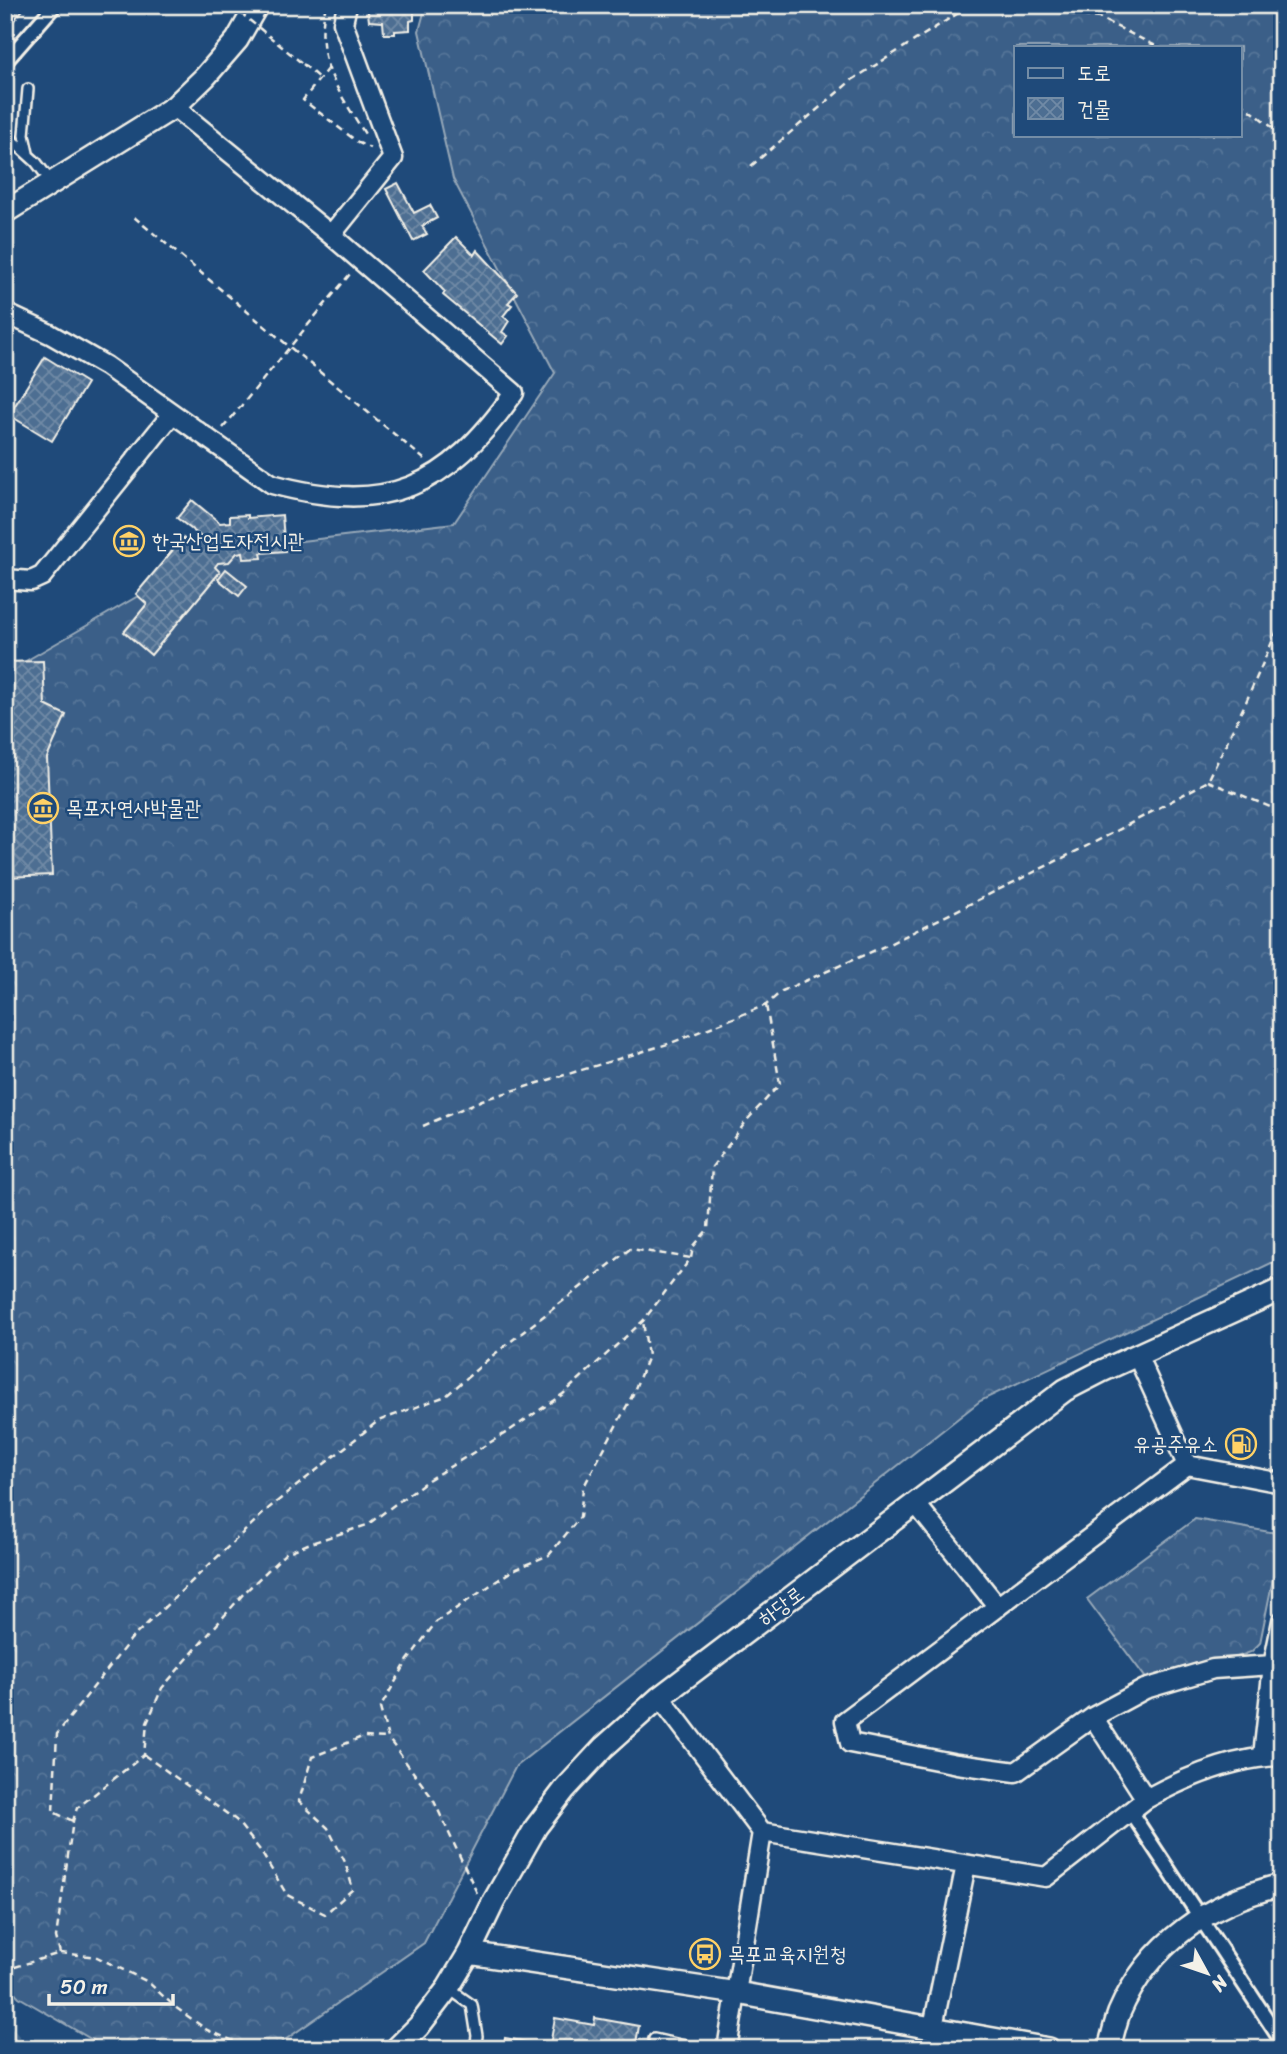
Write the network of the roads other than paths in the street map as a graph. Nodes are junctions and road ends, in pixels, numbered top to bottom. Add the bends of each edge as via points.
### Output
1 (55, 5) edge
2 (257, 5) edge
3 (347, 5) edge
4 (5, 62) edge
5 (28, 89) dead end
6 (174, 107) junction
7 (5, 134) edge
8 (28, 153) junction
9 (52, 183) junction
10 (5, 212) edge
11 (331, 234) junction
12 (5, 313) edge
13 (172, 414) junction
14 (5, 579) edge
15 (1282, 1289) edge
16 (1136, 1355) junction
17 (1186, 1465) junction
18 (1282, 1483) edge
19 (916, 1504) junction
20 (998, 1607) junction
21 (1282, 1621) edge
22 (1273, 1665) junction
23 (660, 1697) junction
24 (1093, 1717) junction
25 (1263, 1756) junction
26 (1282, 1756) edge
27 (1146, 1798) junction
28 (1129, 1811) junction
29 (762, 1832) junction
30 (966, 1865) junction
31 (1282, 1885) edge
32 (1199, 1918) junction
33 (469, 1954) junction
34 (447, 1988) junction
35 (737, 1993) junction
36 (933, 2027) junction
37 (654, 2039) dead end
38 (1282, 2042) edge
39 (396, 2049) edge
40 (475, 2049) edge
41 (698, 2049) edge
42 (727, 2049) edge
43 (1049, 2049) edge
44 (1109, 2049) edge

1 - 4 street
2 - 6 street via 237,40
3 - 11 street via 343,23 385,150 393,158
5 - 8 lane via 24,135
6 - 9 street
6 - 11 street
7 - 8 lane
8 - 9 lane
9 - 10 street
11 - 13 street via 514,393 495,419 459,458 431,478 383,496 340,497 272,484
12 - 13 street via 106,366
13 - 14 street via 42,576 31,581
15 - 16 street, 하당로
16 - 17 street
16 - 19 street, 하당로 via 1065,1390
17 - 18 street
17 - 20 street
19 - 20 street
19 - 23 street, 하당로
20 - 24 street via 845,1721 850,1744 1017,1772
21 - 22 street
22 - 24 street via 1213,1669 1145,1689
22 - 25 street
23 - 29 street
23 - 33 street, 하당로 via 604,1747 536,1827
24 - 27 street
25 - 26 street
25 - 27 street via 1180,1782
27 - 28 street
28 - 30 street via 1046,1877
28 - 32 street
29 - 30 street
29 - 35 street
30 - 36 street
31 - 32 street via 1214,1908
32 - 38 street
32 - 44 street via 1178,1934 1140,1977 1119,2014
33 - 34 street, 하당로
33 - 35 street
34 - 39 street, 하당로
34 - 40 lane via 472,2005
35 - 36 street
35 - 42 street
36 - 43 street
37 - 41 lane

